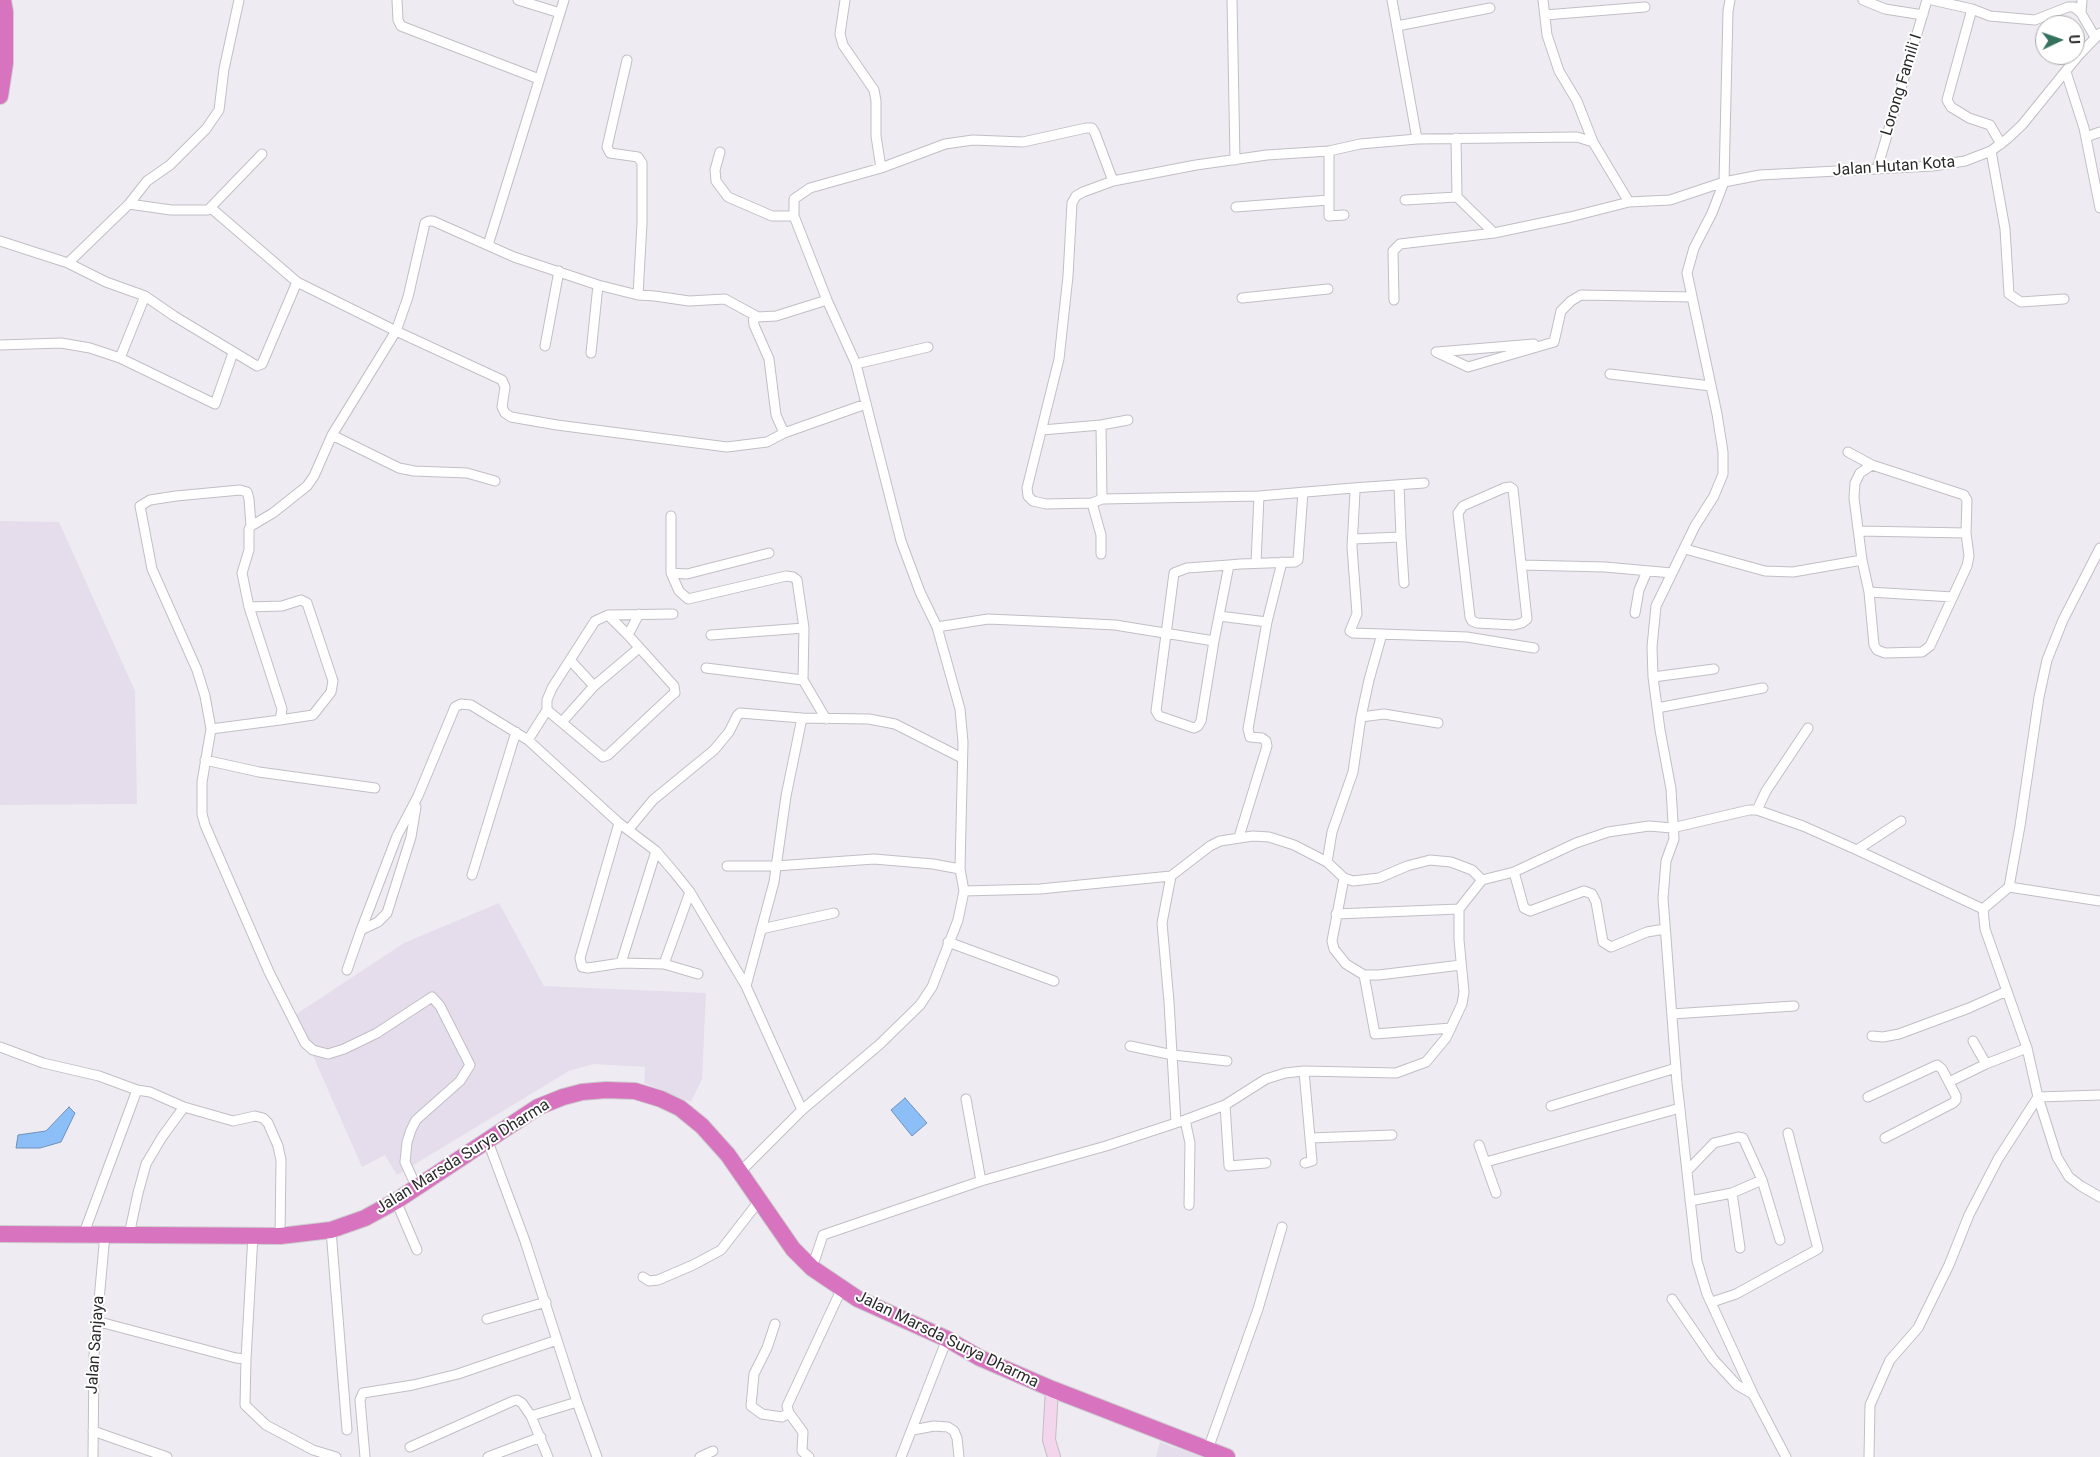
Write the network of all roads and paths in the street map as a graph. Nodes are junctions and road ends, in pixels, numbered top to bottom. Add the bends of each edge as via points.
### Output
1 (3, 0) edge
2 (239, 0) edge
3 (396, 0) edge
4 (518, 0) edge
5 (564, 0) edge
6 (845, 0) edge
7 (1232, 0) edge
8 (1392, 0) edge
9 (1543, 0) edge
10 (1730, 0) edge
11 (1863, 0) edge
12 (1927, 0) edge
13 (1932, 0) edge
14 (2082, 0) edge
15 (1620, 4) edge
16 (1967, 5) edge
17 (1645, 6) dead end
18 (1490, 8) dead end
19 (560, 13) junction
20 (2081, 13) junction
21 (1545, 15) junction
22 (1923, 15) junction
23 (1397, 26) junction
24 (2098, 35) edge
25 (627, 60) dead end
26 (2066, 72) junction
27 (539, 79) junction
28 (0, 96) edge
29 (2100, 132) edge
30 (2086, 137) junction
31 (1456, 138) junction
32 (1417, 139) junction
33 (1593, 142) junction
34 (2001, 144) junction
35 (1329, 151) junction
36 (1991, 151) junction
37 (720, 152) dead end
38 (262, 154) dead end
39 (1234, 160) junction
40 (881, 168) junction
41 (1877, 169) junction
42 (1113, 181) junction
43 (1724, 182) junction
44 (1457, 198) junction
45 (1329, 200) junction
46 (1405, 200) dead end
47 (1629, 202) junction
48 (129, 204) junction
49 (1236, 207) dead end
50 (211, 208) junction
51 (2100, 208) edge
52 (794, 216) junction
53 (1344, 216) dead end
54 (1494, 233) junction
55 (0, 241) edge
56 (488, 245) junction
57 (68, 263) junction
58 (559, 271) junction
59 (297, 282) junction
60 (598, 285) junction
61 (1328, 289) dead end
62 (638, 295) junction
63 (146, 296) junction
64 (1692, 297) junction
65 (1242, 298) dead end
66 (2064, 299) dead end
67 (828, 300) junction
68 (1394, 300) dead end
69 (753, 315) junction
70 (396, 332) junction
71 (1554, 342) junction
72 (0, 346) edge
73 (545, 346) dead end
74 (928, 347) dead end
75 (233, 353) junction
76 (591, 353) dead end
77 (120, 358) junction
78 (856, 364) junction
79 (1610, 374) dead end
80 (1711, 386) junction
81 (866, 404) junction
82 (1128, 420) dead end
83 (1101, 425) junction
84 (1042, 430) junction
85 (784, 433) junction
86 (332, 435) junction
87 (1848, 452) dead end
88 (1872, 465) junction
89 (495, 482) dead end
90 (1424, 483) dead end
91 (1399, 485) junction
92 (1353, 488) junction
93 (1303, 492) junction
94 (1259, 496) junction
95 (1102, 499) junction
96 (1092, 503) junction
97 (671, 516) dead end
98 (250, 526) junction
99 (1859, 532) junction
100 (1966, 533) junction
101 (1401, 537) junction
102 (1353, 539) junction
103 (2100, 548) edge
104 (1685, 549) junction
105 (769, 553) dead end
106 (1101, 554) dead end
107 (1862, 560) junction
108 (1282, 562) junction
109 (1256, 563) junction
110 (1229, 565) junction
111 (1521, 565) junction
112 (1647, 571) junction
113 (671, 573) junction
114 (1672, 573) junction
115 (1404, 583) dead end
116 (1869, 592) junction
117 (1953, 597) junction
118 (249, 607) junction
119 (1635, 613) dead end
120 (639, 614) junction
121 (673, 614) dead end
122 (608, 615) junction
123 (1219, 616) junction
124 (1472, 621) junction
125 (1267, 622) junction
126 (937, 627) junction
127 (804, 628) junction
128 (1165, 634) junction
129 (1382, 634) junction
130 (628, 635) junction
131 (711, 635) dead end
132 (1467, 638) junction
133 (1214, 641) junction
134 (639, 648) junction
135 (1534, 648) dead end
136 (570, 660) junction
137 (706, 668) dead end
138 (1714, 669) dead end
139 (1653, 677) junction
140 (803, 680) junction
141 (594, 686) junction
142 (1763, 688) dead end
143 (1657, 708) junction
144 (547, 710) junction
145 (1361, 717) junction
146 (802, 718) junction
147 (826, 719) junction
148 (280, 720) junction
149 (562, 722) junction
150 (1438, 723) dead end
151 (1808, 728) dead end
152 (211, 729) junction
153 (516, 732) junction
154 (528, 740) junction
155 (962, 758) junction
156 (205, 760) junction
157 (375, 788) dead end
158 (418, 796) junction
159 (1757, 810) junction
160 (1901, 821) dead end
161 (619, 823) junction
162 (1672, 828) junction
163 (629, 829) junction
164 (1239, 837) junction
165 (1857, 850) junction
166 (656, 851) junction
167 (1327, 862) junction
168 (727, 866) dead end
169 (776, 866) junction
170 (960, 869) junction
171 (1514, 872) junction
172 (472, 875) dead end
173 (1171, 876) junction
174 (1344, 878) junction
175 (1482, 880) junction
176 (2009, 887) junction
177 (964, 891) junction
178 (690, 892) junction
179 (2100, 901) edge
180 (1459, 909) junction
181 (1983, 909) junction
182 (834, 913) dead end
183 (1336, 914) junction
184 (761, 929) junction
185 (1665, 929) junction
186 (360, 930) junction
187 (948, 942) junction
188 (621, 963) junction
189 (664, 964) junction
190 (1461, 965) junction
191 (347, 970) dead end
192 (698, 974) dead end
193 (1364, 975) junction
194 (1054, 981) dead end
195 (746, 986) junction
196 (2007, 991) junction
197 (1794, 1006) dead end
198 (1672, 1014) junction
199 (1451, 1028) junction
200 (1872, 1036) dead end
201 (1973, 1041) dead end
202 (1130, 1046) dead end
203 (0, 1047) edge
204 (2028, 1048) junction
205 (1173, 1055) junction
206 (1227, 1061) dead end
207 (1986, 1064) junction
208 (1676, 1068) junction
209 (1304, 1071) junction
210 (1949, 1082) junction
211 (137, 1090) junction
212 (2100, 1095) edge
213 (1868, 1097) dead end
214 (2038, 1097) junction
215 (966, 1099) dead end
216 (1225, 1104) junction
217 (1551, 1106) dead end
218 (184, 1107) junction
219 (1680, 1108) junction
220 (802, 1110) junction
221 (1181, 1122) junction
222 (1788, 1133) dead end
223 (1392, 1135) dead end
224 (1310, 1138) junction
225 (1885, 1138) dead end
226 (486, 1139) junction
227 (1479, 1145) dead end
228 (1486, 1162) junction
229 (1266, 1163) dead end
230 (1305, 1163) dead end
231 (1687, 1171) junction
232 (740, 1172) junction
233 (1762, 1180) junction
234 (981, 1181) junction
235 (416, 1186) junction
236 (1732, 1192) junction
237 (1496, 1193) dead end
238 (2100, 1197) edge
239 (1690, 1200) junction
240 (396, 1201) junction
241 (759, 1201) junction
242 (1189, 1205) dead end
243 (1282, 1227) dead end
244 (331, 1230) junction
245 (84, 1233) junction
246 (0, 1234) edge
247 (105, 1234) junction
248 (129, 1235) junction
249 (253, 1235) junction
250 (280, 1236) junction
251 (1780, 1240) dead end
252 (1740, 1248) dead end
253 (417, 1250) dead end
254 (812, 1268) junction
255 (643, 1276) dead end
256 (842, 1288) junction
257 (1672, 1299) dead end
258 (546, 1302) junction
259 (1712, 1302) junction
260 (487, 1319) dead end
261 (96, 1321) junction
262 (775, 1324) dead end
263 (947, 1339) junction
264 (557, 1340) junction
265 (246, 1359) junction
266 (1052, 1389) junction
267 (1753, 1394) junction
268 (576, 1402) junction
269 (789, 1413) junction
270 (531, 1416) junction
271 (347, 1430) dead end
272 (912, 1430) junction
273 (93, 1431) junction
274 (541, 1437) junction
275 (410, 1447) dead end
276 (1208, 1449) junction
277 (713, 1451) dead end
278 (311, 1453) edge
279 (93, 1457) edge
280 (167, 1457) edge
281 (336, 1457) edge
282 (366, 1457) edge
283 (488, 1457) edge
284 (548, 1457) edge
285 (597, 1457) edge
286 (700, 1457) edge
287 (809, 1457) edge
288 (901, 1457) edge
289 (959, 1457) edge
290 (1054, 1457) edge
291 (1227, 1457) edge
292 (1786, 1457) edge
293 (1869, 1457) edge

1 - 28 highway via 5,63
2 - 48 street via 219,110 206,129 170,165 147,181
3 - 27 street via 398,20 404,28
4 - 19 street
5 - 19 street
6 - 40 street via 840,34 843,44 874,90
7 - 39 street
8 - 23 street
9 - 21 street
10 - 43 street
11 - 22 street via 1886,9
12 - 22 street, Lorong Famili I
13 - 16 street
14 - 20 street
15 - 17 street
15 - 21 street
16 - 20 street via 1990,16 2035,20 2068,7 2074,7
16 - 34 street via 1947,100 1951,107 1969,118 1990,125
18 - 23 street
19 - 27 street
20 - 24 street
21 - 33 street via 1547,35 1559,71 1577,101
22 - 41 street, Lorong Famili I
23 - 32 street
24 - 26 street, Jalan Hutan Kota
25 - 62 street via 607,147 610,153 638,157 642,163
26 - 30 street
26 - 34 street, Jalan Hutan Kota via 2022,125
27 - 56 street
29 - 30 street
30 - 51 street
31 - 32 street
31 - 33 street via 1577,137
31 - 44 street
32 - 35 street via 1360,144
33 - 47 street
34 - 36 street, Jalan Hutan Kota
35 - 39 street
35 - 45 street
36 - 41 street, Jalan Hutan Kota via 1964,161 1933,166
36 - 66 street via 2005,228 2009,294 2021,302
37 - 52 street via 716,181 728,197 772,216
38 - 50 street
39 - 42 street
40 - 42 street via 945,144 973,140 1023,142 1092,128
40 - 52 street via 799,194 794,199
41 - 43 street, Jalan Hutan Kota via 1760,174
42 - 84 street via 1083,192 1072,203 1059,359
43 - 47 street, Jalan Hutan Kota via 1670,200
43 - 64 street via 1694,248 1687,273
44 - 46 street
44 - 54 street
45 - 49 street
45 - 53 street via 1328,216
47 - 54 street, Jalan Hutan Kota
48 - 50 street via 171,210
48 - 57 street
50 - 59 street
52 - 67 street
54 - 68 street, Jalan Hutan Kota via 1396,246 1392,258
55 - 57 street
56 - 58 street
56 - 70 street via 433,221 425,223
57 - 63 street via 106,282
58 - 60 street
58 - 73 street
59 - 70 street
59 - 75 street via 262,364 253,365
60 - 62 street
60 - 76 street
61 - 65 street
62 - 69 street via 689,301 726,299
63 - 75 street
63 - 77 street
64 - 71 street via 1581,295 1561,311
64 - 80 street
67 - 69 street via 776,316
67 - 78 street
69 - 85 street via 768,359 776,415
70 - 85 street via 502,380 505,387 502,407 511,417 727,447 767,442
70 - 86 street
71 - 71 street via 1544,343 1436,352 1468,367
72 - 77 street via 61,343
74 - 78 street
75 - 77 street via 215,404
78 - 81 street
79 - 80 street
80 - 104 street via 1723,452 1723,474
81 - 85 street
81 - 126 street via 901,541
82 - 83 street
83 - 84 street
83 - 95 street
84 - 96 street via 1027,488 1028,496 1033,501 1046,504
86 - 89 street via 400,468 467,473
86 - 98 street via 308,486
87 - 88 street
88 - 99 street via 1860,473 1855,483
88 - 100 street via 1964,495 1967,500
90 - 91 street
91 - 92 street
91 - 101 street
92 - 93 street
92 - 102 street
93 - 94 street
93 - 108 street via 1300,556 1294,562
94 - 95 street
94 - 109 street
95 - 96 street
96 - 106 street via 1101,535
97 - 113 street
98 - 118 street via 249,550 242,573
98 - 152 street via 249,499 247,492 240,490 150,500 140,506 152,569 197,670
99 - 100 street
99 - 107 street
100 - 117 street via 1967,566
101 - 102 street
101 - 115 street
102 - 129 street via 1356,614 1350,631
103 - 176 street via 2063,620 2047,660
104 - 107 street via 1765,571 1792,572
104 - 114 street
105 - 113 street via 687,574
107 - 116 street
108 - 109 street
108 - 125 street
109 - 110 street
110 - 123 street
110 - 128 street via 1187,568 1174,573
111 - 112 street
111 - 124 street via 1527,619 1514,625
111 - 124 street via 1513,490 1510,487 1460,509
112 - 114 street
112 - 119 street
113 - 127 street via 679,591 688,599 793,577 797,580 801,598
114 - 139 street via 1656,606
116 - 117 street
116 - 117 street via 1874,645 1885,653 1922,652 1927,649
118 - 148 street via 282,709
118 - 148 street via 282,606 301,600 307,603 333,681 331,692 313,715
120 - 121 street
120 - 122 street
120 - 130 street
122 - 130 street
122 - 136 street via 595,621
123 - 125 street
123 - 133 street
124 - 132 street
125 - 164 street via 1248,729 1250,737 1262,738 1267,746
126 - 128 street via 988,619 1115,625
126 - 155 street via 960,710
127 - 131 street
127 - 140 street
128 - 133 street
128 - 133 street via 1156,711 1159,716 1194,728 1201,721
129 - 132 street
129 - 145 street
130 - 134 street
132 - 135 street
134 - 141 street
134 - 149 street via 674,686 672,695 606,757 600,756
136 - 141 street
136 - 144 street via 549,695
137 - 140 street
138 - 139 street
139 - 143 street
140 - 147 street
141 - 149 street
142 - 143 street
143 - 162 street via 1671,789
144 - 149 street
144 - 154 street
145 - 150 street via 1384,714
145 - 167 street via 1353,772 1332,832
146 - 147 street
146 - 163 street via 736,716 729,732 714,750 653,800
146 - 169 street
147 - 155 street via 869,719 895,724
148 - 152 street
151 - 159 street
152 - 156 street
153 - 154 street
153 - 158 street via 470,705 455,707
153 - 172 street
154 - 161 street
155 - 170 street
156 - 157 street via 259,772
156 - 235 street via 201,804 205,825 269,972 305,1043 320,1053 344,1049 377,1033 432,997 440,1006 470,1065 460,1081 416,1120 411,1130 406,1162
158 - 186 street via 397,836
158 - 186 street via 411,837 387,913 378,922
159 - 162 street
159 - 165 street
160 - 165 street
161 - 163 street
161 - 188 street via 580,958 582,967 588,968
162 - 171 street via 1649,826 1608,832
162 - 185 street via 1674,839 1666,861 1663,898
163 - 166 street
164 - 167 street via 1269,838 1294,845
164 - 173 street via 1210,846
165 - 181 street
166 - 178 street
166 - 188 street
167 - 174 street
168 - 169 street
169 - 170 street via 874,859
169 - 184 street
170 - 177 street
171 - 175 street
171 - 185 street via 1524,908 1530,911 1584,891 1592,894 1601,938 1606,946
173 - 177 street via 1040,889
173 - 205 street via 1162,923
174 - 175 street via 1353,881 1379,878 1430,860 1451,862 1472,870
174 - 183 street
175 - 180 street
176 - 179 street
176 - 181 street
177 - 187 street via 958,920
178 - 189 street
178 - 195 street
180 - 183 street
180 - 190 street
181 - 196 street via 1985,929
182 - 184 street
183 - 193 street via 1334,950 1346,964
184 - 195 street
185 - 198 street
186 - 191 street
187 - 194 street
187 - 220 street via 932,987 920,1006
188 - 189 street
189 - 192 street
190 - 193 street
190 - 199 street via 1464,992
193 - 199 street via 1375,1034
195 - 220 street
196 - 200 street via 1899,1034
196 - 204 street
197 - 198 street
198 - 208 street
199 - 209 street via 1436,1053 1426,1062 1396,1073
201 - 207 street
202 - 205 street
203 - 211 street
204 - 207 street
204 - 214 street
205 - 206 street
205 - 221 street
207 - 210 street
208 - 217 street
208 - 219 street
209 - 216 street via 1266,1079
209 - 224 street
210 - 213 street via 1937,1066
210 - 225 street via 1956,1096 1953,1103
211 - 218 street via 150,1092
211 - 245 street
212 - 214 street
214 - 238 street via 2057,1157 2069,1177
214 - 293 street via 1998,1159 1918,1328 1890,1360 1870,1405
215 - 234 street
216 - 221 street
216 - 229 street via 1229,1166
218 - 248 street via 146,1164
218 - 250 street via 233,1121 256,1116 268,1123 281,1160
219 - 228 street
219 - 231 street
220 - 232 street
221 - 234 street
221 - 242 street via 1190,1143
222 - 259 street via 1818,1249 1736,1294
223 - 224 street
224 - 230 street via 1312,1161
226 - 232 highway, Jalan Marsda Surya Dharma via 538,1107 563,1097 606,1090 635,1091 680,1108 702,1126
226 - 235 highway, Jalan Marsda Surya Dharma
226 - 258 street
227 - 228 street
228 - 237 street
231 - 233 street via 1714,1143 1738,1137 1746,1141
231 - 239 street
232 - 241 highway, Jalan Marsda Surya Dharma
233 - 236 street
233 - 251 street
234 - 254 street via 823,1235
235 - 240 highway, Jalan Marsda Surya Dharma
236 - 239 street
236 - 252 street
239 - 259 street via 1697,1261 1702,1282
240 - 244 highway, Jalan Marsda Surya Dharma
240 - 253 street
241 - 254 highway, Jalan Marsda Surya Dharma via 793,1249
241 - 255 street via 721,1250 669,1276 649,1281
243 - 276 street via 1258,1310
244 - 250 highway, Jalan Marsda Surya Dharma
244 - 271 street
245 - 246 highway, Jalan Marsda Surya Dharma
245 - 247 highway, Jalan Marsda Surya Dharma
247 - 248 highway, Jalan Marsda Surya Dharma
247 - 261 street, Jalan Sanjaya
248 - 249 highway, Jalan Marsda Surya Dharma
249 - 250 highway, Jalan Marsda Surya Dharma
249 - 265 street
254 - 256 highway, Jalan Marsda Surya Dharma
256 - 263 highway, Jalan Marsda Surya Dharma via 870,1306
256 - 269 street via 789,1401
257 - 267 street via 1713,1359 1737,1385
258 - 260 street
258 - 264 street
259 - 267 street
261 - 265 street
261 - 273 street, Jalan Sanjaya
262 - 269 street via 754,1374 751,1406 762,1414 782,1416
263 - 266 highway, Jalan Marsda Surya Dharma via 980,1358
263 - 272 street
264 - 268 street
264 - 282 street via 458,1374 363,1393 360,1400
265 - 278 street via 244,1400 248,1409 266,1425
266 - 276 highway, Jalan Marsda Surya Dharma
266 - 290 street via 1049,1440
267 - 292 street
268 - 270 street
268 - 285 street
269 - 287 street via 802,1429 802,1451
270 - 274 street
270 - 275 street via 522,1403 513,1401
272 - 288 street
272 - 289 street via 948,1427 957,1438
273 - 279 street, Jalan Sanjaya
273 - 280 street
274 - 283 street
274 - 284 street
276 - 291 highway, Jalan Marsda Surya Dharma
277 - 286 street
278 - 281 street

